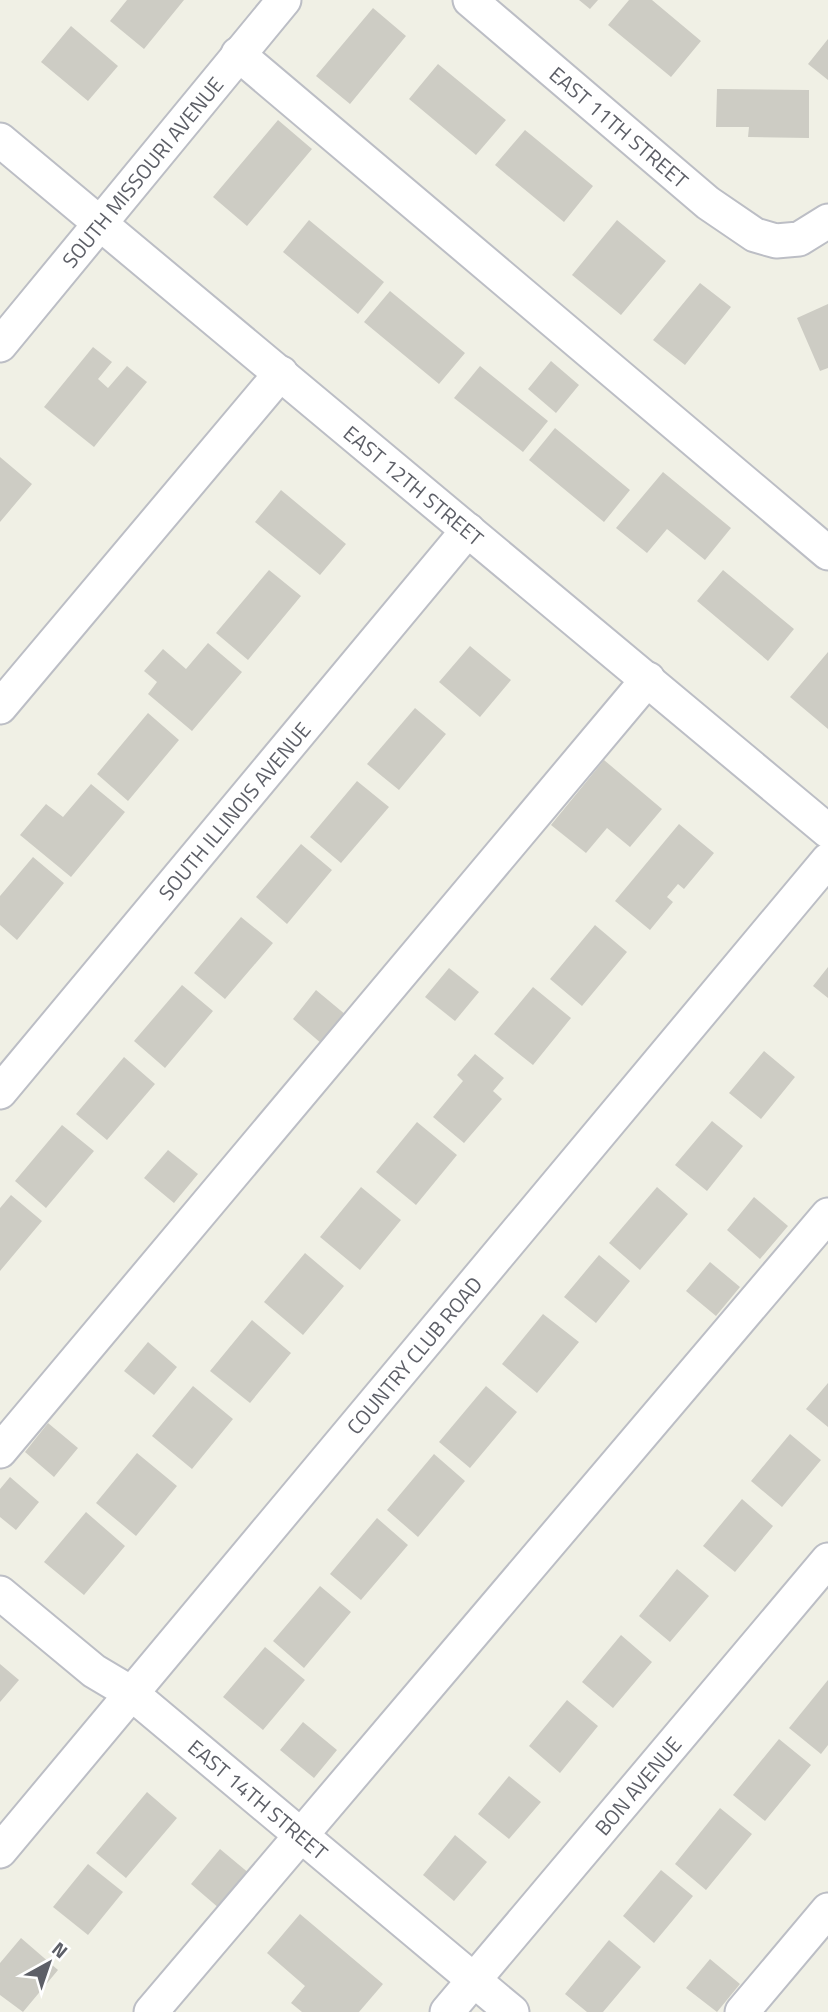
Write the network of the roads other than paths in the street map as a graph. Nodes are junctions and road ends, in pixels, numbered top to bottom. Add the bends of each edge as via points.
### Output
1 (284, 0) edge
2 (470, 0) edge
3 (237, 54) junction
4 (0, 140) edge
5 (828, 221) edge
6 (101, 224) junction
7 (0, 345) edge
8 (281, 373) junction
9 (468, 530) junction
10 (824, 541) edge
11 (648, 679) junction
12 (0, 707) edge
13 (828, 831) edge
14 (828, 860) edge
15 (0, 1092) edge
16 (828, 1215) edge
17 (0, 1451) edge
18 (828, 1560) edge
19 (0, 1593) edge
20 (131, 1693) junction
21 (303, 1835) junction
22 (0, 1851) edge
23 (828, 1910) edge
24 (474, 1980) junction
25 (151, 2012) edge
26 (447, 2012) edge
27 (512, 2012) edge
28 (742, 2012) edge

1 - 3 street, SOUTH MISSOURI AVENUE
2 - 5 street, EAST 11TH STREET via 708,203 755,235 776,241 799,239
3 - 6 street, SOUTH MISSOURI AVENUE
3 - 10 street
4 - 6 street, EAST 12TH STREET
6 - 7 street, SOUTH MISSOURI AVENUE
6 - 8 street, EAST 12TH STREET
8 - 9 street, EAST 12TH STREET
8 - 12 street
9 - 11 street, EAST 12TH STREET
9 - 15 street, SOUTH ILLINOIS AVENUE
11 - 13 street, EAST 12TH STREET
11 - 17 street
14 - 20 street, COUNTRY CLUB ROAD
16 - 21 street
18 - 24 street, BON AVENUE
19 - 20 street, EAST 14TH STREET via 94,1671
20 - 21 street, EAST 14TH STREET
20 - 22 street, COUNTRY CLUB ROAD
21 - 24 street, EAST 14TH STREET
21 - 25 street
23 - 28 street
24 - 26 street, BON AVENUE
24 - 27 street, EAST 14TH STREET

